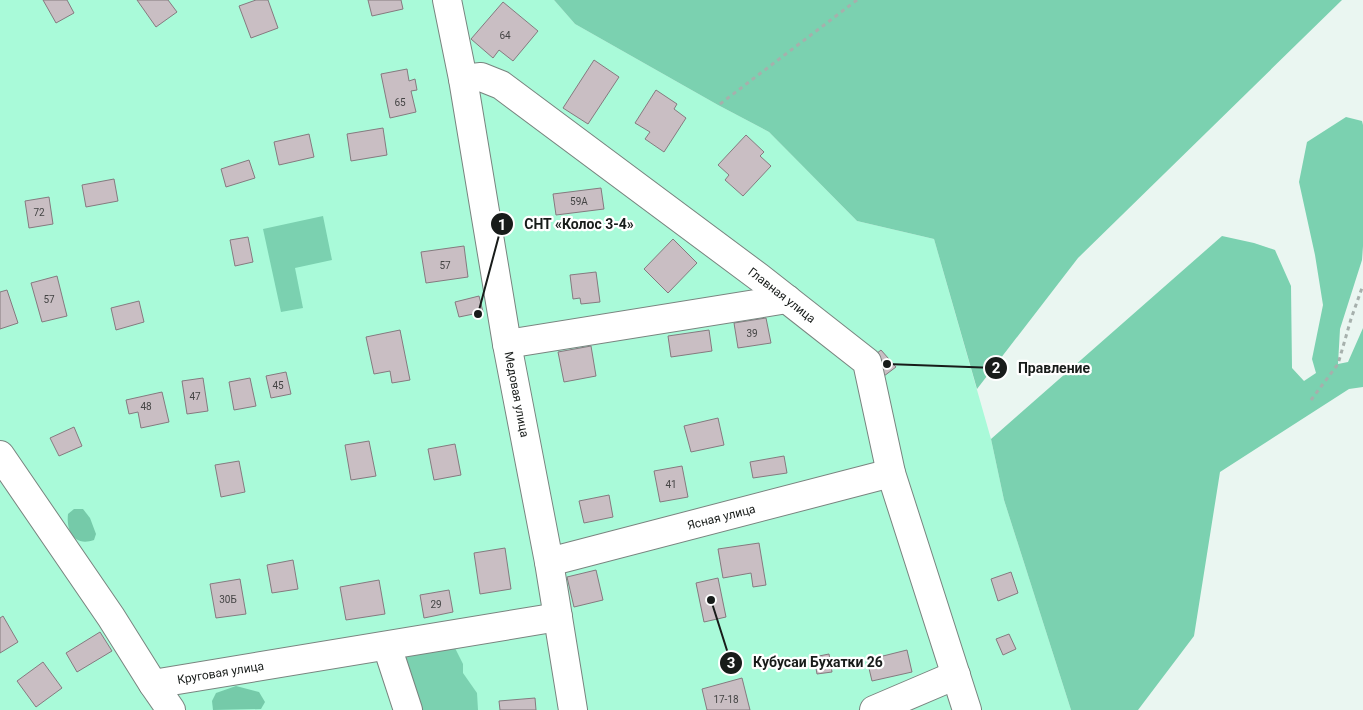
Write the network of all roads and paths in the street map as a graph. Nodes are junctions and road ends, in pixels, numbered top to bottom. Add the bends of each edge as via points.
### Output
1 (447, 0) edge
2 (857, 0) edge
3 (463, 79) junction
4 (720, 104) dead end
5 (1363, 286) edge
6 (787, 299) junction
7 (507, 344) junction
8 (1311, 400) dead end
9 (0, 455) edge
10 (891, 473) junction
11 (549, 562) junction
12 (558, 617) junction
13 (387, 646) junction
14 (956, 675) junction
15 (153, 684) junction
16 (171, 710) edge
17 (408, 710) edge
18 (573, 710) edge
19 (874, 710) edge
20 (967, 710) edge

1 - 3 street
2 - 4 path
3 - 6 street, Главная улица via 481,77 500,85
3 - 7 street, Медовая улица
5 - 8 path via 1338,364
6 - 7 street
6 - 10 street, Главная улица via 867,362
7 - 11 street, Медовая улица
9 - 15 street
10 - 11 street, Ясная улица
10 - 14 street, Главная улица
11 - 12 street, Медовая улица
12 - 13 street, Круговая улица
12 - 18 street, Медовая улица
13 - 15 street, Круговая улица
13 - 17 street
14 - 19 street
14 - 20 street, Главная улица
15 - 16 street

